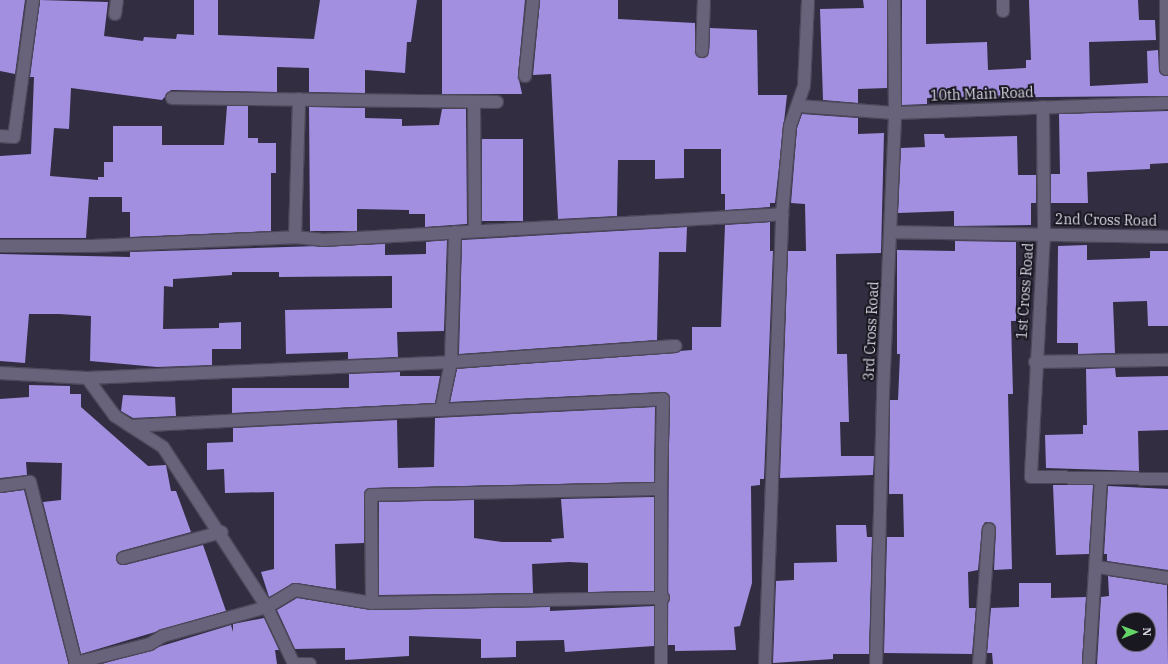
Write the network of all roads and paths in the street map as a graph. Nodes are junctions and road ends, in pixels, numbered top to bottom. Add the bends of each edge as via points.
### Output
1 (33, 0) edge
2 (117, 0) edge
3 (533, 0) edge
4 (704, 0) edge
5 (808, 0) edge
6 (894, 0) edge
7 (1166, 0) edge
8 (115, 14) dead end
9 (702, 51) dead end
10 (1166, 69) dead end
11 (526, 76) dead end
12 (172, 98) dead end
13 (299, 99) junction
14 (474, 102) junction
15 (496, 102) dead end
16 (1168, 103) edge
17 (798, 106) junction
18 (1043, 107) junction
19 (895, 113) junction
20 (0, 136) edge
21 (782, 214) junction
22 (475, 231) junction
23 (454, 232) junction
24 (890, 232) junction
25 (1044, 234) junction
26 (1168, 236) edge
27 (295, 237) junction
28 (0, 246) edge
29 (675, 346) dead end
30 (1168, 360) edge
31 (451, 362) junction
32 (1035, 362) junction
33 (0, 373) edge
34 (87, 378) junction
35 (441, 410) junction
36 (131, 426) junction
37 (1168, 479) edge
38 (1101, 480) junction
39 (0, 486) edge
40 (662, 489) junction
41 (989, 529) dead end
42 (222, 532) junction
43 (123, 558) dead end
44 (1098, 567) junction
45 (1168, 578) edge
46 (663, 598) junction
47 (372, 603) junction
48 (267, 607) junction
49 (75, 663) edge
50 (294, 664) edge
51 (310, 664) edge
52 (661, 664) edge
53 (765, 664) edge
54 (876, 664) edge
55 (979, 664) edge
56 (1089, 664) edge

1 - 20 street via 14,137
2 - 8 street
3 - 11 street
4 - 9 street
5 - 17 street via 804,86
6 - 19 street, 3rd Cross Road
7 - 10 street
12 - 13 street
13 - 14 street
13 - 27 street
14 - 15 street
14 - 22 street
16 - 18 street, 10th Main Road
17 - 19 street, 10th Main Road
17 - 21 street via 790,126
18 - 19 street, 10th Main Road
18 - 25 street, 1st Cross Road
19 - 24 street, 3rd Cross Road
21 - 22 street
21 - 53 street
22 - 23 street
23 - 27 street via 322,240
23 - 31 street
24 - 25 street, 2nd Cross Road
24 - 54 street, 3rd Cross Road
25 - 26 street, 2nd Cross Road
25 - 32 street, 1st Cross Road
27 - 28 street via 92,246
29 - 31 street
30 - 32 street
31 - 34 street
31 - 35 street
32 - 38 street, 1st Cross Road via 1031,477
33 - 34 street
34 - 36 street via 114,416
35 - 36 street
35 - 40 street via 663,399
36 - 42 street via 163,447
37 - 38 street
38 - 44 street
39 - 49 street via 30,482
40 - 46 street
40 - 47 street via 371,496
41 - 55 street
42 - 43 street
42 - 48 street
44 - 45 street
44 - 56 street
46 - 47 street
46 - 52 street
47 - 48 street via 295,590
48 - 49 street via 163,636 150,644
48 - 50 street
50 - 51 street

